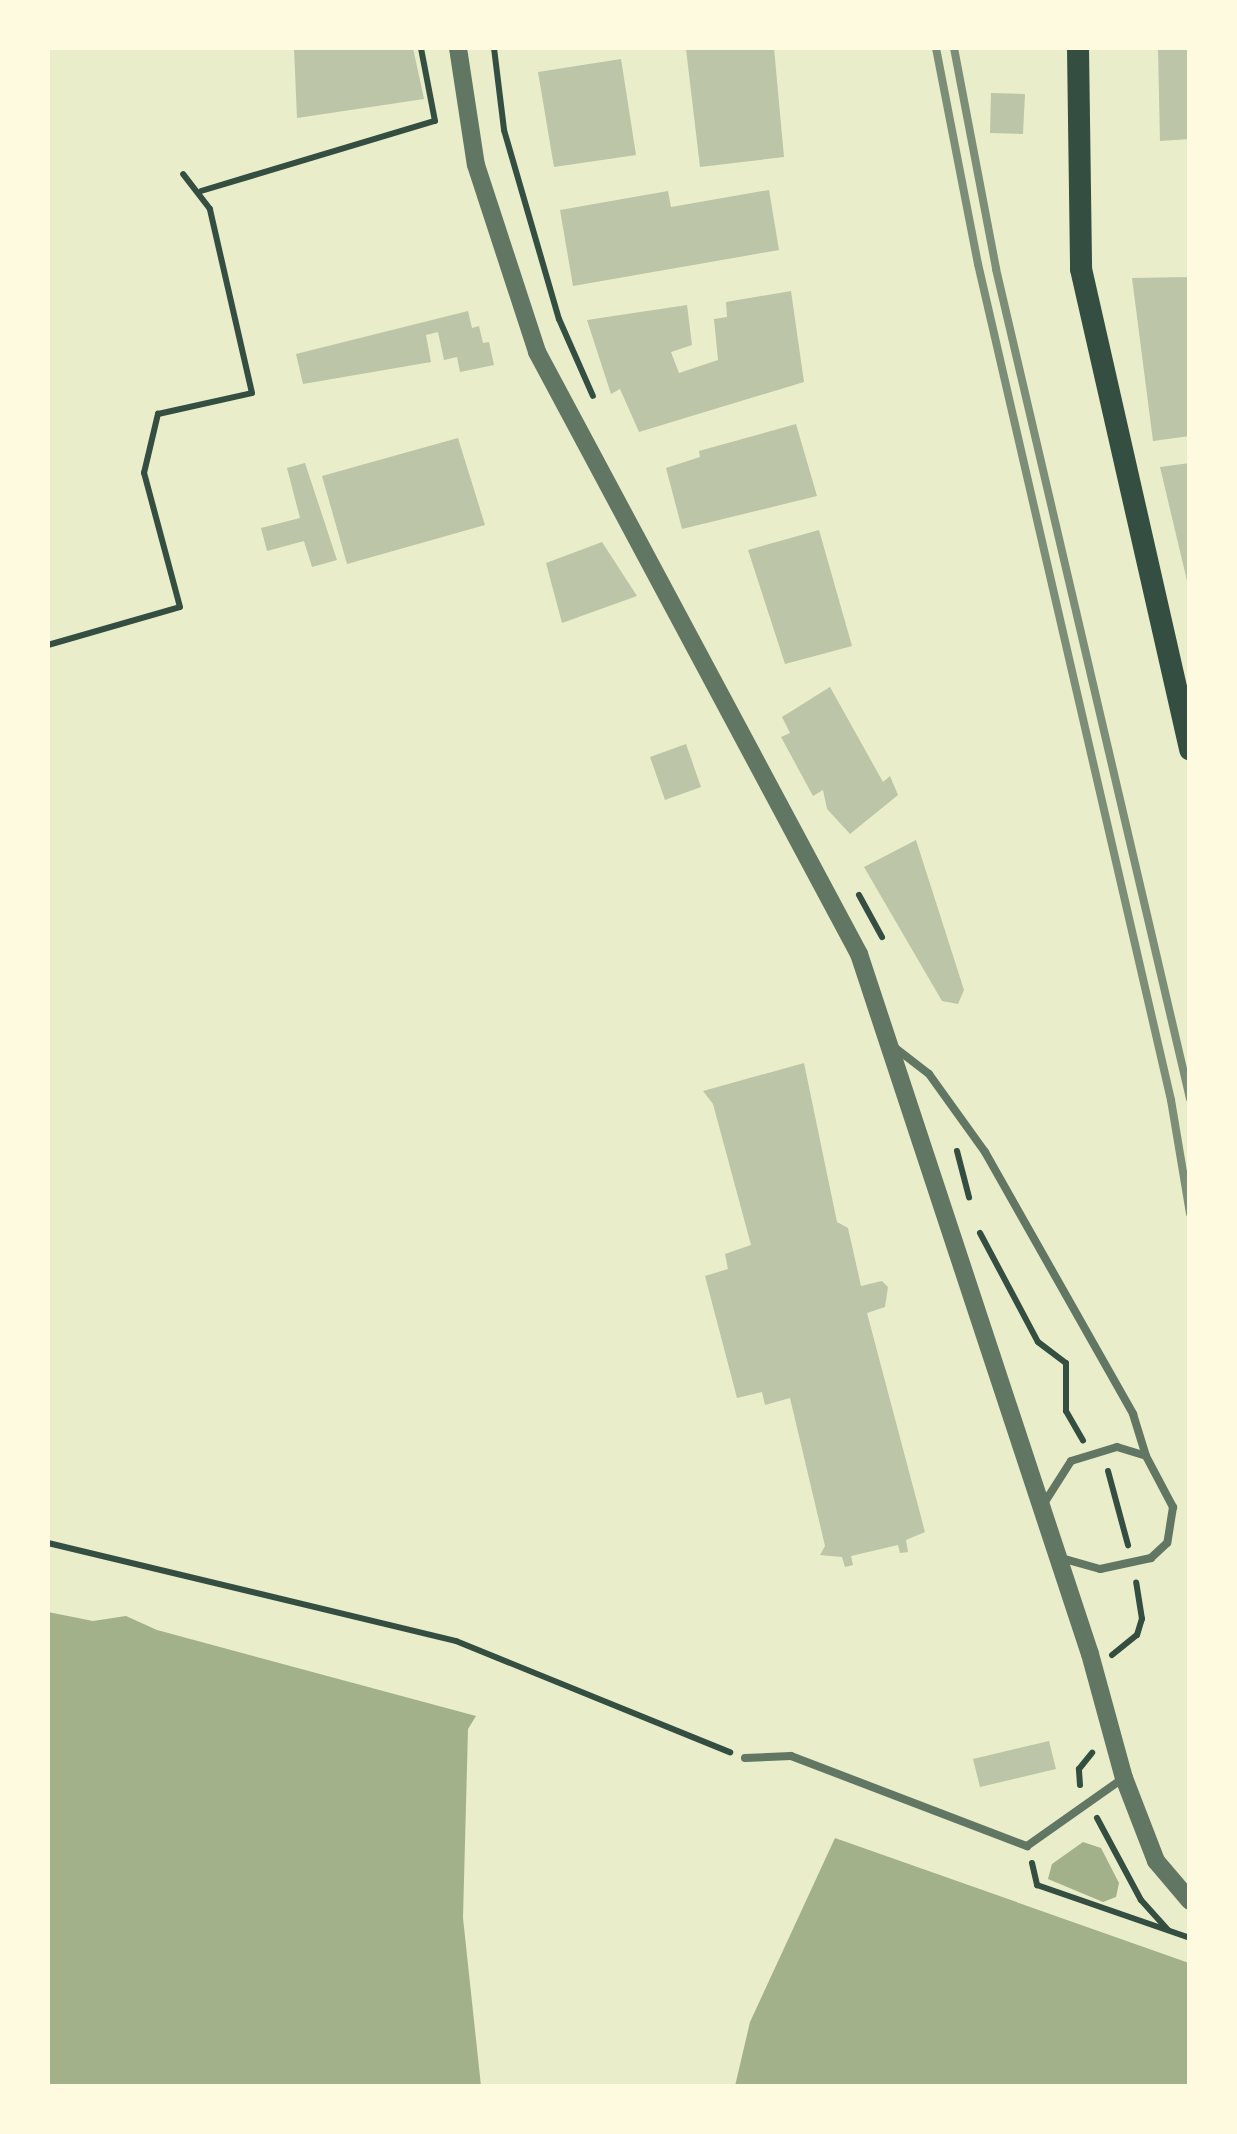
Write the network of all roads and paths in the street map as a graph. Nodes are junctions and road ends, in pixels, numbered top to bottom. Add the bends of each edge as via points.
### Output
1 (421, 48) edge
2 (458, 48) edge
3 (1078, 48) edge
4 (183, 174) dead end
5 (201, 191) junction
6 (48, 645) edge
7 (1190, 750) edge
8 (891, 1044) junction
9 (1146, 1456) junction
10 (1042, 1508) junction
11 (48, 1543) edge
12 (1057, 1556) junction
13 (745, 1758) joint
14 (1124, 1778) junction
15 (1028, 1846) junction
16 (1190, 1902) edge
17 (1190, 1938) edge

1 - 5 path via 435,120
2 - 8 street via 476,165 536,352 794,826
3 - 7 main road via 1081,270
4 - 5 path
5 - 6 path via 252,393 158,414 144,473 180,607
8 - 9 lane via 929,1074 985,1152 1133,1414
8 - 10 street
9 - 10 lane via 1098,1448 1071,1462
9 - 12 lane via 1173,1507 1167,1543 1151,1558 1100,1569
10 - 12 street
11 - 13 path via 456,1641
12 - 14 street
13 - 15 lane via 791,1756
14 - 15 lane
14 - 16 street via 1156,1861
15 - 17 path via 1037,1885

